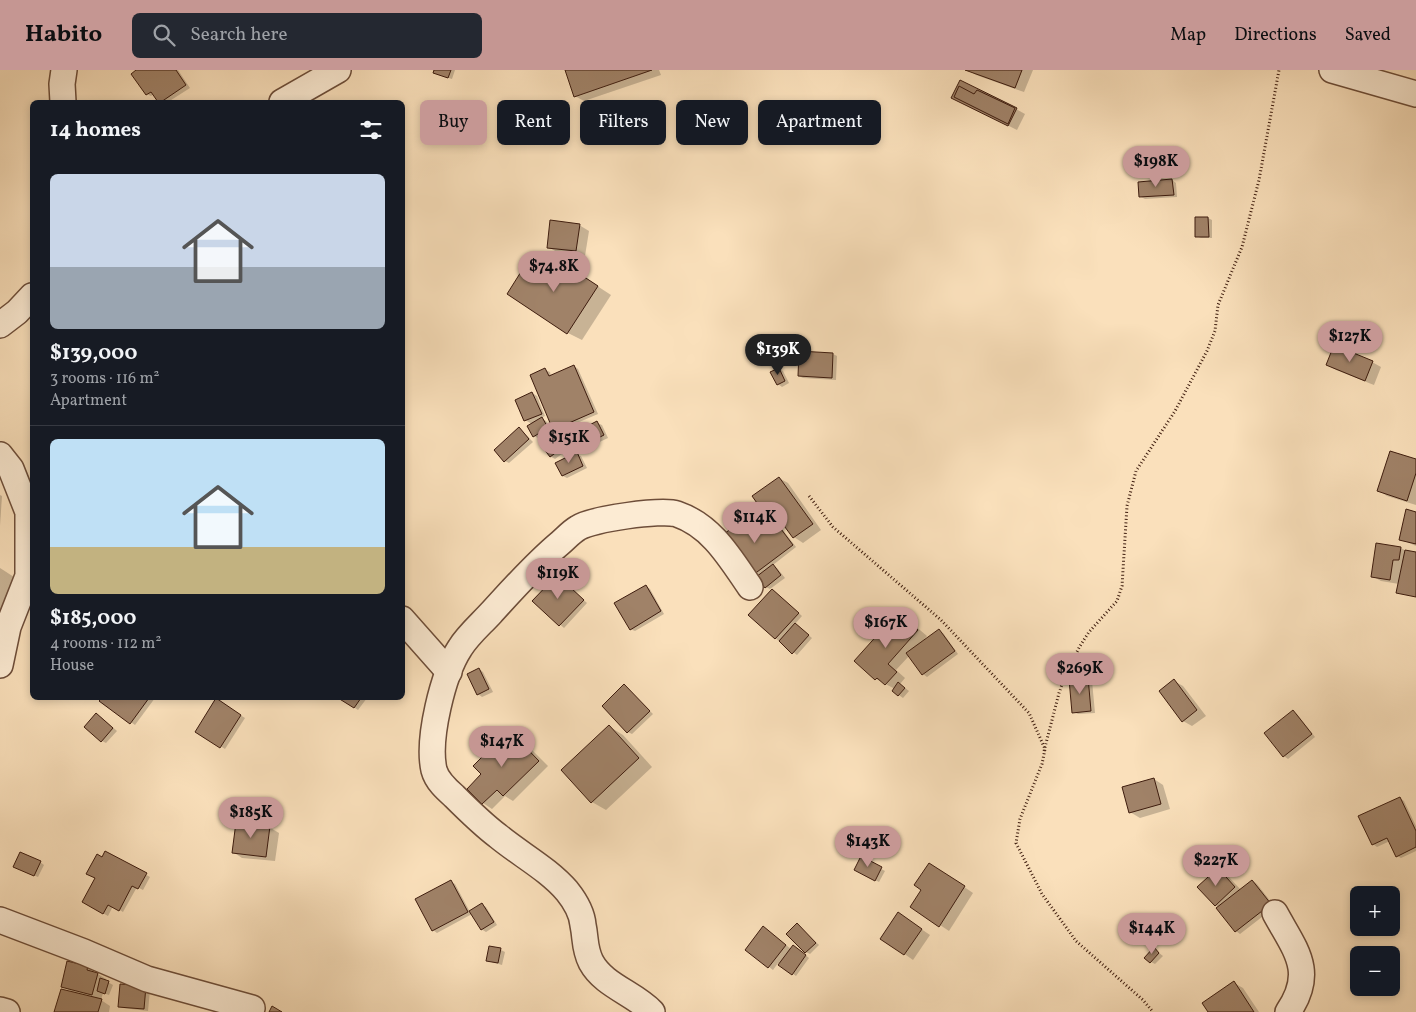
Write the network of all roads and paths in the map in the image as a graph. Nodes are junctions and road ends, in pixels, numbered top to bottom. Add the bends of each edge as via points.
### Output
1 (64, 70) edge
2 (338, 70) edge
3 (1279, 70) edge
4 (1332, 70) edge
5 (1416, 94) edge
6 (63, 100) edge
7 (286, 100) edge
8 (30, 298) edge
9 (0, 326) edge
10 (0, 455) edge
11 (809, 496) dead end
12 (30, 512) edge
13 (30, 578) edge
14 (750, 587) dead end
15 (405, 622) edge
16 (0, 665) edge
17 (449, 672) junction
18 (1044, 751) junction
19 (1275, 914) dead end
20 (0, 920) edge
21 (252, 1008) dead end
22 (0, 1010) edge
23 (7, 1012) edge
24 (652, 1012) edge
25 (1153, 1012) edge
26 (1288, 1012) edge

1 - 6 street
2 - 7 street
3 - 18 path via 1259,180 1242,247 1218,306 1215,331 1179,404 1136,471 1127,506 1122,586 1117,601 1089,632 1068,671
4 - 5 street
8 - 9 street
10 - 12 street via 11,469
11 - 18 path via 833,527 941,620 1014,695 1029,713
12 - 13 street
13 - 16 street via 8,627
14 - 17 street via 722,547 702,526 676,513 626,515 580,526 535,564 460,647
15 - 17 street
17 - 24 street via 438,706 433,746 434,770 440,782 498,836 567,891 578,907 585,947 592,964 609,982 645,1004
18 - 25 path via 1020,819 1016,843 1042,894 1076,941
19 - 26 street via 1302,964 1301,986
20 - 21 street via 147,979
22 - 23 street

